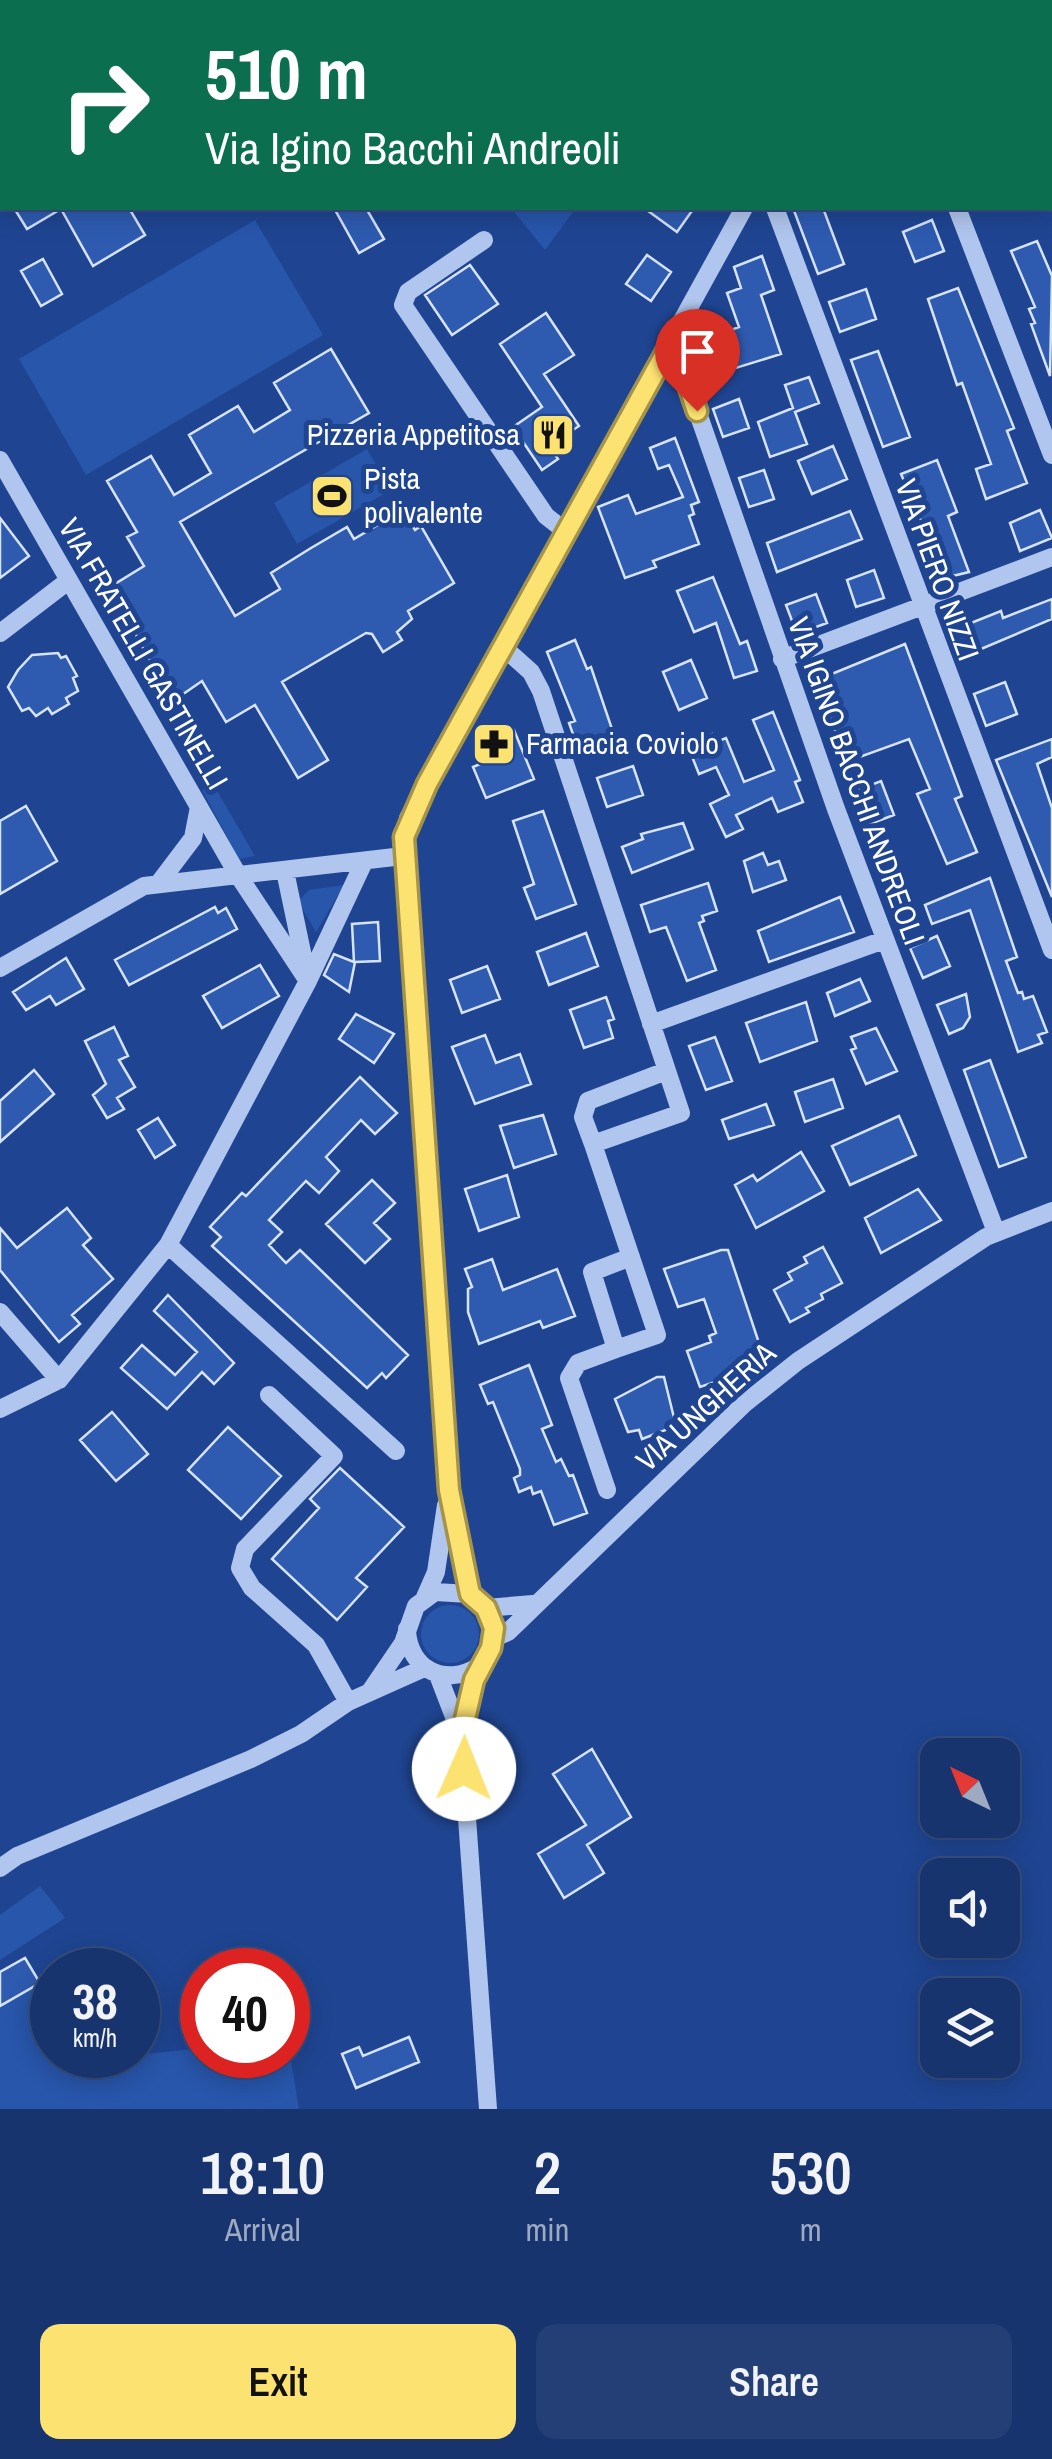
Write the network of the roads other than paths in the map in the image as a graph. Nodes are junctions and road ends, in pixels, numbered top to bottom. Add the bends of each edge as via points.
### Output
1 (743, 210) edge
2 (776, 210) edge
3 (958, 210) edge
4 (484, 240) dead end
5 (666, 352) junction
6 (1052, 455) edge
7 (0, 460) edge
8 (564, 530) junction
9 (1052, 557) edge
10 (68, 581) junction
11 (920, 607) junction
12 (0, 632) edge
13 (502, 646) junction
14 (782, 659) junction
15 (200, 807) junction
16 (404, 856) junction
17 (363, 864) junction
18 (285, 871) junction
19 (238, 874) junction
20 (159, 884) junction
21 (884, 940) junction
22 (1052, 950) edge
23 (0, 968) edge
24 (308, 981) junction
25 (651, 1024) junction
26 (666, 1072) junction
27 (593, 1144) junction
28 (1052, 1211) edge
29 (996, 1232) junction
30 (168, 1245) junction
31 (632, 1257) junction
32 (933, 1272) junction
33 (420, 1298) dead end
34 (436, 1309) junction
35 (0, 1312) edge
36 (616, 1349) junction
37 (59, 1380) junction
38 (270, 1395) dead end
39 (0, 1409) edge
40 (396, 1450) dead end
41 (449, 1490) junction
42 (607, 1490) dead end
43 (470, 1594) junction
44 (425, 1598) junction
45 (533, 1604) junction
46 (486, 1608) junction
47 (407, 1629) junction
48 (494, 1638) junction
49 (479, 1666) junction
50 (431, 1671) junction
51 (367, 1694) junction
52 (348, 1702) junction
53 (461, 1736) junction
54 (0, 1868) edge
55 (488, 2109) edge

1 - 5 street
2 - 11 street, VIA PIERO NIZZI
3 - 6 street
4 - 8 street via 408,292 403,305 546,516
5 - 8 street
5 - 14 street, VIA IGINO BACCHI ANDREOLI via 685,376
7 - 10 street, VIA FRATELLI GASTINELLI
8 - 13 street
9 - 11 street
10 - 12 street
10 - 15 street, VIA FRATELLI GASTINELLI
11 - 14 street
11 - 22 street, VIA PIERO NIZZI
13 - 16 street via 408,818
13 - 25 street via 541,691
14 - 21 street, VIA IGINO BACCHI ANDREOLI
15 - 19 street, VIA FRATELLI GASTINELLI
15 - 20 street via 193,838
16 - 17 street
16 - 34 street
17 - 18 street
17 - 24 street
18 - 19 street
18 - 24 street
19 - 20 street
19 - 24 street, VIA FRATELLI GASTINELLI
20 - 23 street via 129,892
21 - 25 street
21 - 29 street, VIA IGINO BACCHI ANDREOLI
24 - 30 street
25 - 26 street
26 - 27 street via 588,1101 584,1116
26 - 27 street via 681,1114
27 - 31 street
28 - 29 street, VIA UNGHERIA
28 - 32 street, VIA UNGHERIA
29 - 32 street, VIA UNGHERIA
30 - 37 street
30 - 40 street
31 - 36 street via 592,1272
31 - 36 street via 657,1335
32 - 45 street, VIA UNGHERIA via 744,1404
33 - 34 street
34 - 41 street
35 - 37 street
36 - 42 street via 578,1363 569,1378
37 - 39 street
38 - 52 street via 334,1456 245,1549 240,1568 252,1588 316,1645
41 - 43 street
41 - 44 street via 436,1572
43 - 44 street via 447,1589
43 - 46 street
44 - 47 street
45 - 46 street
45 - 48 street, VIA UNGHERIA
46 - 48 street
47 - 50 street via 410,1650
47 - 51 street
48 - 49 street
49 - 50 street via 464,1674
49 - 53 street
50 - 51 street
50 - 53 street
51 - 52 street
52 - 54 street via 251,1759
53 - 55 street

